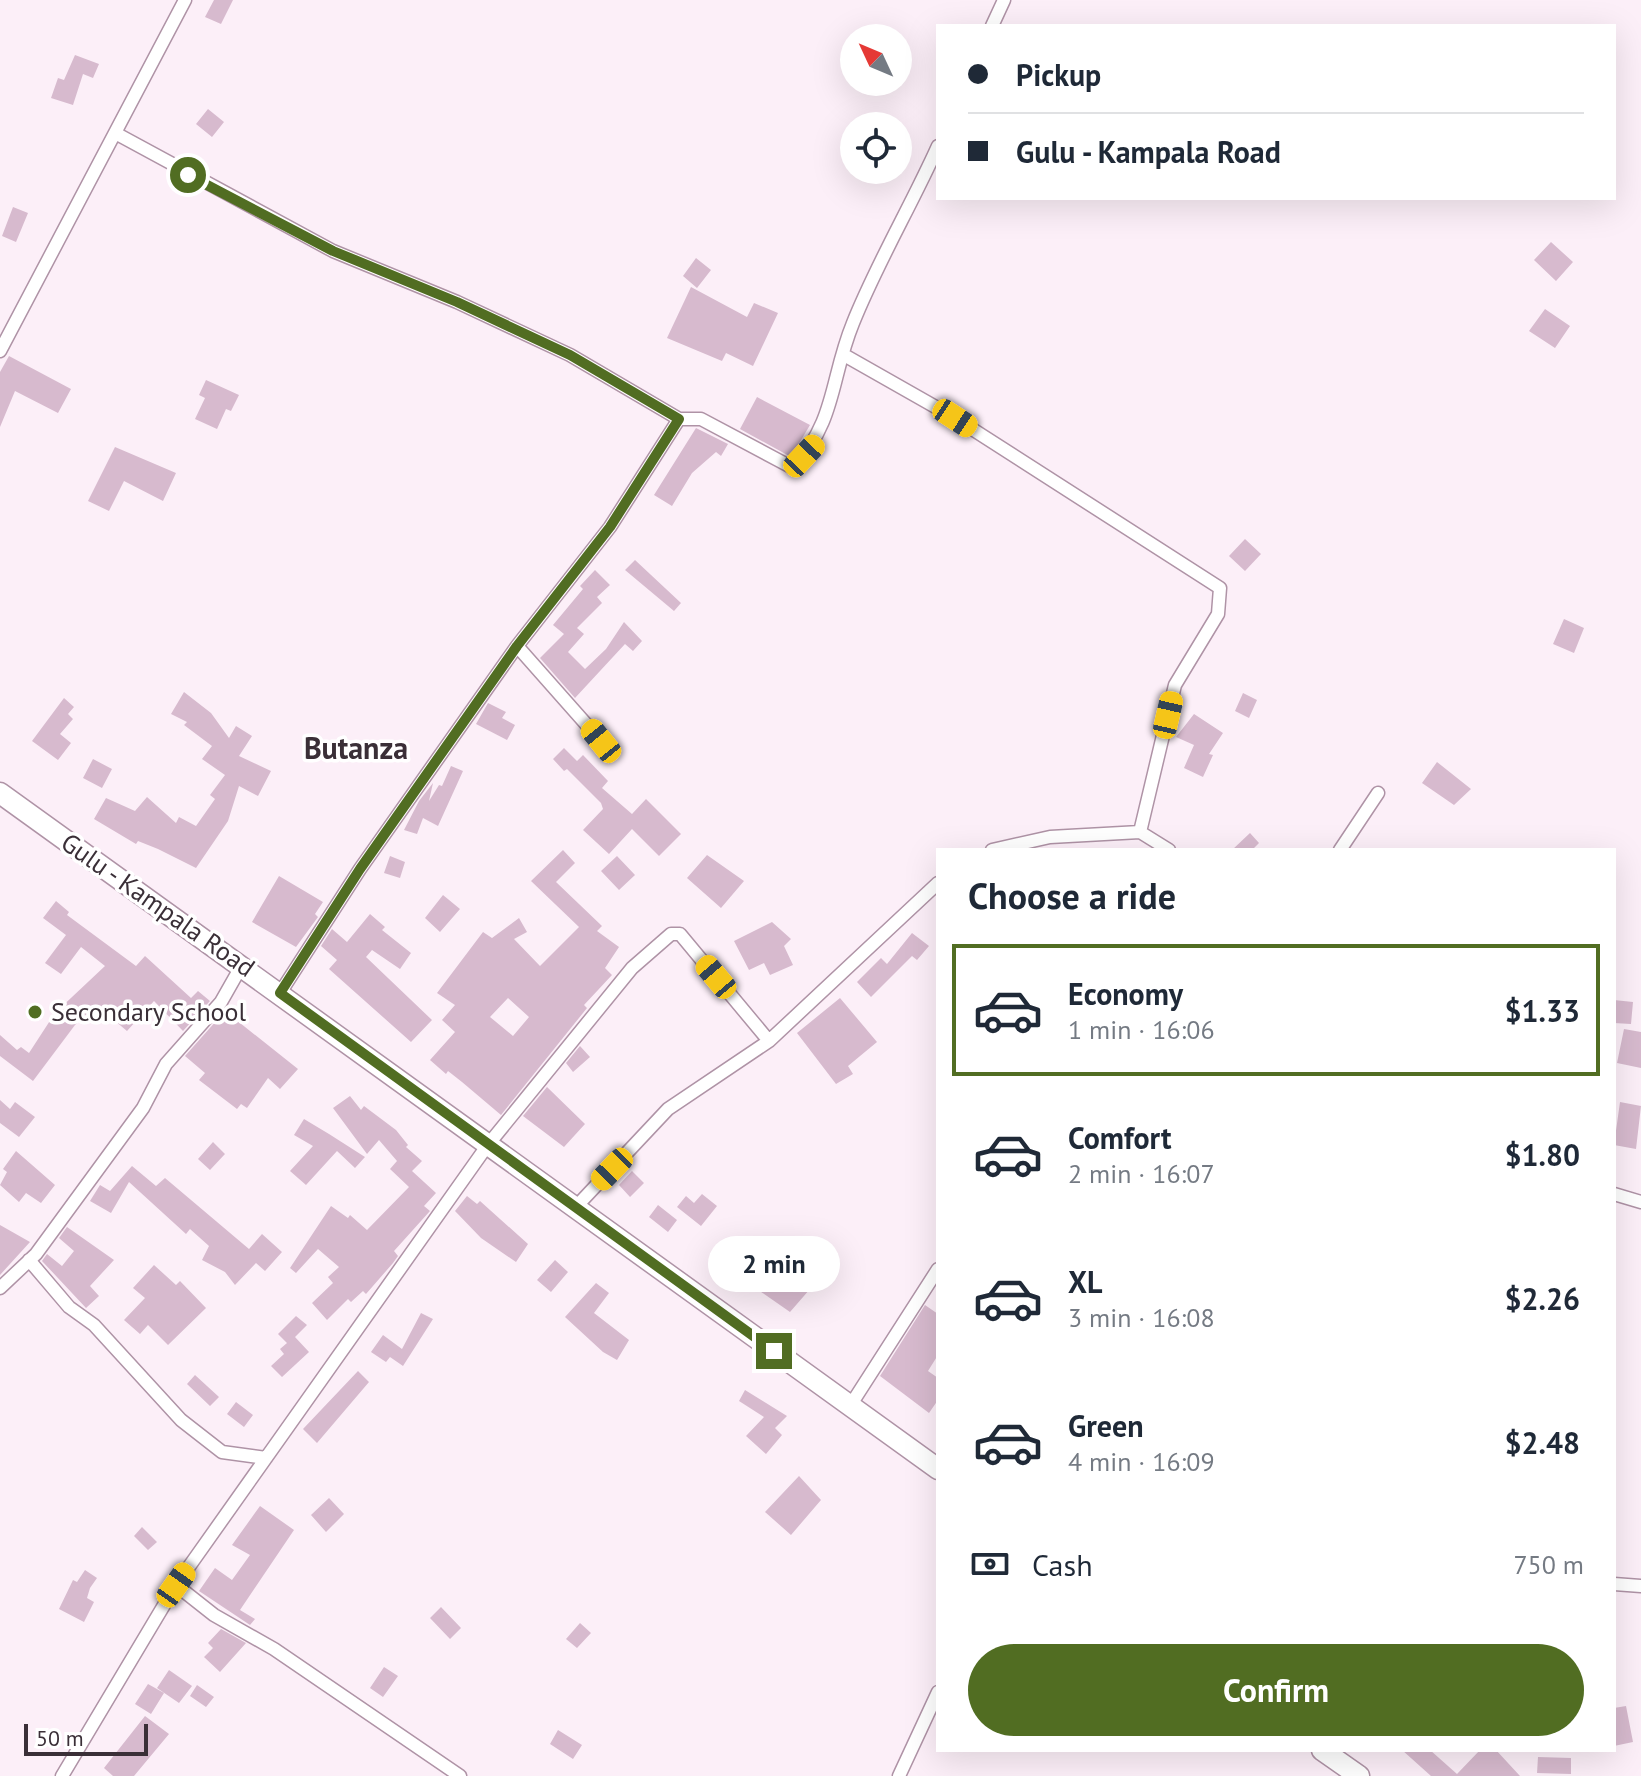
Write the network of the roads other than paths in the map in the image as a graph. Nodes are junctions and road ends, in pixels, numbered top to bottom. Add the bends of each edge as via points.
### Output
1 (185, 0) edge
2 (1004, 0) edge
3 (993, 24) edge
4 (117, 134) junction
5 (936, 150) edge
6 (0, 318) edge
7 (12, 328) junction
8 (0, 351) edge
9 (844, 355) junction
10 (679, 419) junction
11 (517, 646) junction
12 (601, 741) dead end
13 (0, 793) edge
14 (1378, 793) dead end
15 (1140, 832) junction
16 (1001, 848) edge
17 (1166, 848) edge
18 (1341, 848) edge
19 (936, 885) edge
20 (242, 965) junction
21 (280, 993) junction
22 (769, 1041) junction
23 (487, 1146) junction
24 (1616, 1195) edge
25 (1641, 1202) edge
26 (574, 1209) junction
27 (29, 1260) junction
28 (936, 1272) edge
29 (0, 1288) edge
30 (850, 1406) junction
31 (266, 1458) junction
32 (936, 1468) edge
33 (1616, 1584) edge
34 (176, 1585) junction
35 (1641, 1586) edge
36 (936, 1696) edge
37 (1325, 1752) edge
38 (62, 1776) edge
39 (460, 1776) edge
40 (899, 1776) edge
41 (1359, 1776) edge

1 - 4 street
2 - 3 street
4 - 7 street
4 - 10 street via 333,251 570,355
5 - 9 street via 852,324
6 - 7 street
7 - 8 street
9 - 10 street via 815,443 793,468 701,419
9 - 15 street via 955,418 1220,588 1218,614 1175,685
10 - 11 street via 610,527
11 - 12 street
11 - 21 street
13 - 20 main road, Gulu - Kampala Road
14 - 18 street
15 - 16 street via 1050,837
15 - 17 street
19 - 22 street
20 - 21 main road, Gulu - Kampala Road
20 - 27 street via 221,1002 166,1064 143,1108
21 - 23 main road, Gulu - Kampala Road
22 - 23 street via 680,934 671,934 632,968
22 - 26 street via 668,1109
23 - 26 main road, Gulu - Kampala Road
23 - 31 street
24 - 25 street
26 - 30 main road, Gulu - Kampala Road
27 - 29 street
27 - 31 street via 181,1420 222,1452
28 - 30 street
30 - 32 main road, Gulu - Kampala Road
31 - 34 street
33 - 35 street
34 - 38 street
34 - 39 street
36 - 40 street
37 - 41 main road

